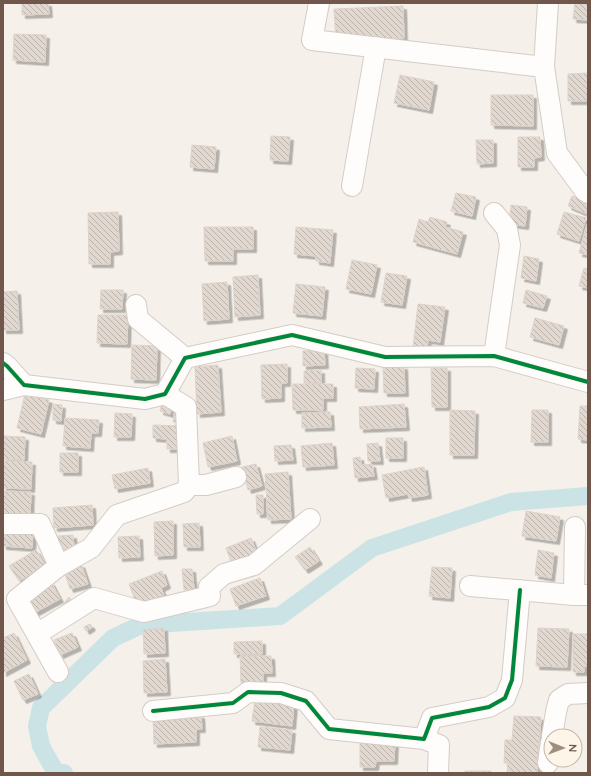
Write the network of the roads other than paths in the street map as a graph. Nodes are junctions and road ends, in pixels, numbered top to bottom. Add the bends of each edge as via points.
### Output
1 (319, 3) edge
2 (548, 3) edge
3 (376, 47) junction
4 (544, 67) junction
5 (352, 186) dead end
6 (588, 193) edge
7 (494, 213) dead end
8 (136, 305) dead end
9 (494, 356) junction
10 (185, 358) junction
11 (3, 363) edge
12 (588, 382) edge
13 (24, 385) junction
14 (3, 390) edge
15 (165, 394) junction
16 (236, 477) dead end
17 (190, 485) junction
18 (310, 519) dead end
19 (3, 524) edge
20 (575, 527) dead end
21 (59, 566) junction
22 (470, 586) dead end
23 (520, 590) junction
24 (581, 595) edge
25 (37, 634) junction
26 (58, 672) dead end
27 (588, 692) edge
28 (153, 711) dead end
29 (553, 728) edge
30 (424, 739) junction
31 (438, 773) edge

1 - 3 street via 312,40
2 - 4 street
3 - 4 street
3 - 5 street
4 - 6 street via 557,153
7 - 9 street via 507,229 510,245
8 - 10 street via 138,319
9 - 10 street via 385,357 292,335
9 - 12 street
10 - 15 street
11 - 13 street
13 - 14 street
13 - 15 street via 146,399
15 - 17 street via 186,407
16 - 17 street via 206,485
17 - 21 street via 184,492 117,515 91,548
18 - 25 street via 254,565 224,574 209,586 210,596 144,612 94,598
19 - 21 street via 40,524
20 - 24 street
21 - 25 street via 17,599
22 - 23 street
23 - 24 street
23 - 30 street via 512,680 505,698 489,707 432,718
25 - 26 street
27 - 29 street via 568,694 559,700
28 - 30 street via 233,703 248,692 281,693 306,701 329,729
30 - 31 street via 439,745

